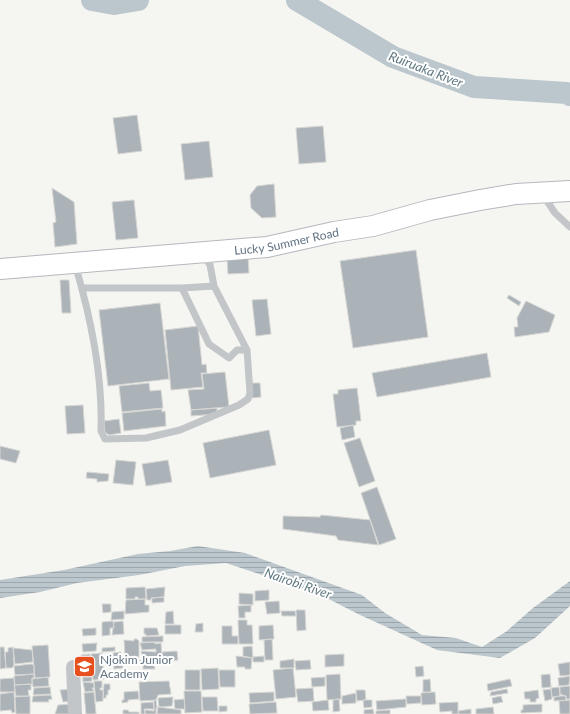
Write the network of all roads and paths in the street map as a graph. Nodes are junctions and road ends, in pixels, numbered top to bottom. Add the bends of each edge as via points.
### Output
1 (570, 191) edge
2 (542, 193) junction
3 (570, 227) edge
4 (202, 252) junction
5 (75, 264) junction
6 (0, 269) edge
7 (214, 286) junction
8 (82, 288) junction
9 (182, 288) junction
10 (247, 350) junction
11 (73, 667) dead end
12 (75, 714) edge

1 - 2 street, Lucky Summer Road
2 - 3 lane via 555,213
2 - 4 street, Lucky Summer Road via 516,194 444,207 373,226 267,246
4 - 5 street, Lucky Summer Road
4 - 7 lane via 210,265
5 - 6 street, Lucky Summer Road
5 - 8 lane
7 - 9 lane
7 - 10 lane
8 - 9 lane
8 - 10 lane via 99,364 101,431 105,439 146,438 180,430 239,405 248,399 250,393
9 - 10 lane via 209,344 229,358 237,350
11 - 12 street

